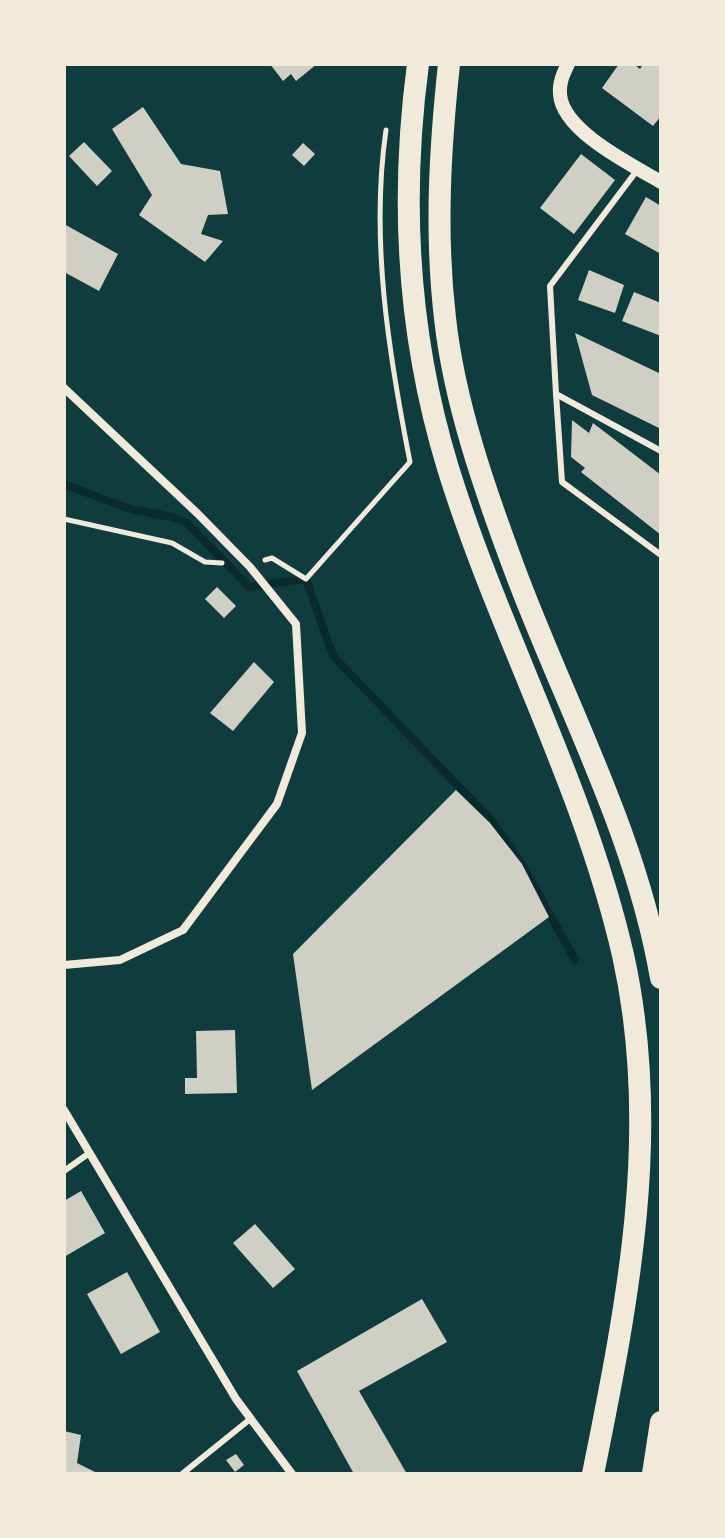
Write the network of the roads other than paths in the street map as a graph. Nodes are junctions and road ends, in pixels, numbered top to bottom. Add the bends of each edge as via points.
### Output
1 (418, 64) edge
2 (449, 64) edge
3 (568, 64) edge
4 (638, 169) junction
5 (661, 182) edge
6 (64, 388) edge
7 (556, 394) junction
8 (661, 451) edge
9 (661, 555) edge
10 (64, 965) edge
11 (661, 978) edge
12 (64, 1110) edge
13 (88, 1154) junction
14 (64, 1171) edge
15 (249, 1420) junction
16 (661, 1422) edge
17 (182, 1474) edge
18 (292, 1474) edge
19 (593, 1474) edge
20 (653, 1474) edge

1 - 19 highway via 410,121 409,241 428,388 448,468 562,758 596,861 623,955 641,1067 639,1212
2 - 11 highway via 440,239 445,320 460,391 515,570 590,745 628,855
3 - 4 street via 560,82 564,111 576,127
4 - 5 street
4 - 7 lane via 550,286
6 - 10 street via 250,567 296,624 302,733 277,804 183,930 120,960
7 - 8 lane
7 - 9 lane via 562,482
12 - 13 street
13 - 14 lane
13 - 15 street
15 - 17 lane
15 - 18 street
16 - 20 highway

